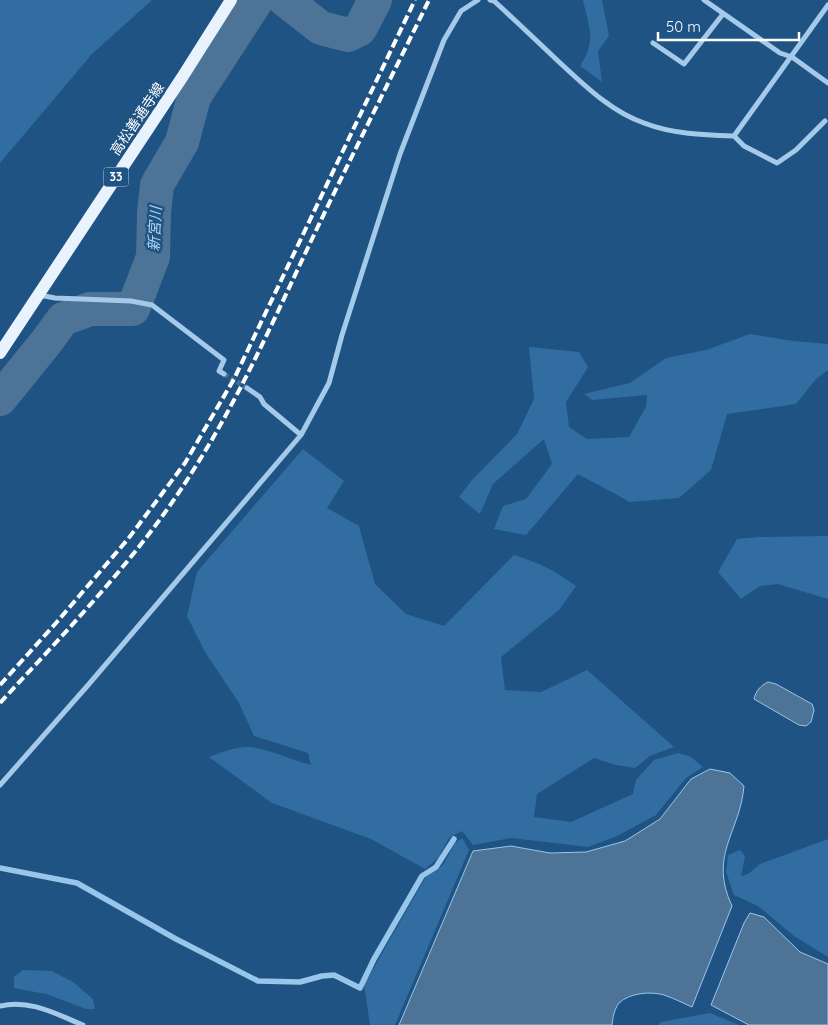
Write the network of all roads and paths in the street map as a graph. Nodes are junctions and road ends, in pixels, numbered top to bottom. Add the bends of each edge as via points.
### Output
1 (231, 0) edge
2 (478, 0) edge
3 (493, 0) edge
4 (704, 0) edge
5 (828, 5) edge
6 (723, 14) junction
7 (653, 43) dead end
8 (792, 57) junction
9 (828, 83) edge
10 (825, 121) dead end
11 (734, 136) junction
12 (39, 295) junction
13 (0, 353) edge
14 (224, 374) tunnel mouth
15 (247, 388) tunnel mouth
16 (300, 435) junction
17 (0, 785) edge
18 (0, 1006) edge
19 (83, 1025) edge

1 - 12 main road, 高松善通寺線 / 33
2 - 16 street via 461,10 444,40 400,154 329,383
3 - 11 street via 585,85 619,111 666,130
4 - 6 street
5 - 8 street
6 - 7 street via 684,64
6 - 8 street via 780,53
8 - 9 street
8 - 11 street
10 - 11 street via 796,150 777,163 744,146
12 - 13 main road, 高松善通寺線 / 33
12 - 14 street via 152,305 224,360 219,371
15 - 16 street
16 - 17 street
18 - 19 street via 37,1006

